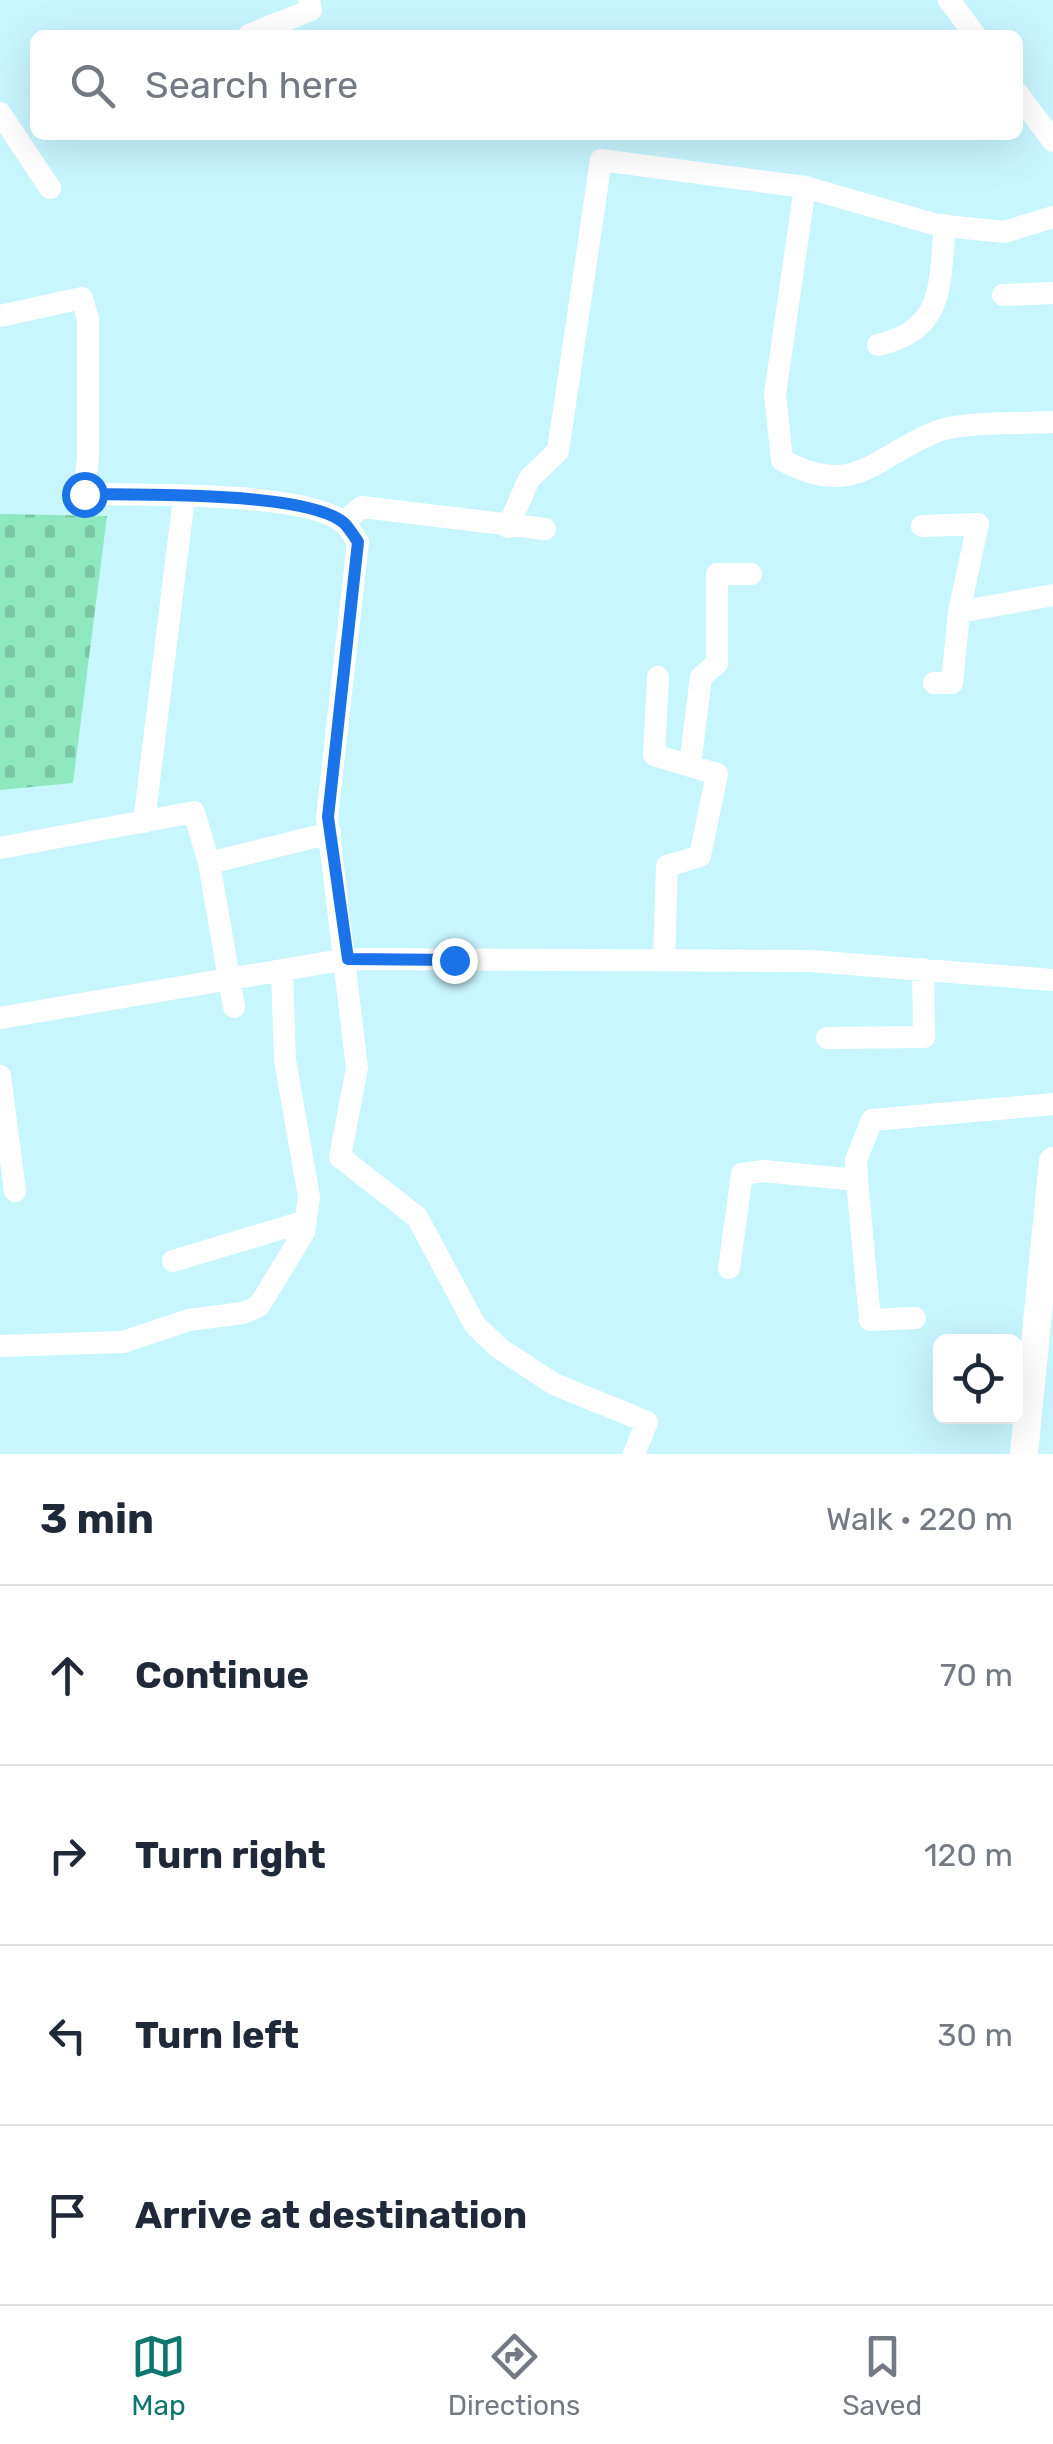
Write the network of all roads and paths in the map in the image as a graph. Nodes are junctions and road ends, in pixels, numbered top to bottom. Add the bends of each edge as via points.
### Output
1 (309, 0) edge
2 (949, 0) edge
3 (261, 30) edge
4 (971, 30) edge
5 (1023, 101) edge
6 (6, 123) edge
7 (1053, 141) edge
8 (805, 187) junction
9 (50, 188) dead end
10 (1053, 217) edge
11 (945, 225) junction
12 (1053, 293) edge
13 (1003, 295) dead end
14 (0, 316) edge
15 (878, 345) dead end
16 (1053, 422) edge
17 (184, 497) junction
18 (343, 522) junction
19 (922, 526) dead end
20 (508, 527) junction
21 (545, 529) dead end
22 (751, 574) dead end
23 (1053, 595) edge
24 (958, 612) junction
25 (658, 677) dead end
26 (934, 683) dead end
27 (690, 766) junction
28 (144, 822) junction
29 (330, 833) junction
30 (0, 848) edge
31 (209, 862) junction
32 (348, 959) junction
33 (664, 960) junction
34 (282, 970) junction
35 (923, 970) junction
36 (230, 979) junction
37 (1053, 980) edge
38 (234, 1008) dead end
39 (0, 1018) edge
40 (827, 1038) dead end
41 (0, 1076) edge
42 (1053, 1104) edge
43 (1053, 1162) edge
44 (857, 1180) junction
45 (15, 1191) dead end
46 (306, 1221) junction
47 (173, 1260) dead end
48 (728, 1268) dead end
49 (915, 1318) dead end
50 (0, 1346) edge
51 (634, 1454) edge
52 (1024, 1454) edge

1 - 3 street via 311,10
2 - 4 street
5 - 7 street
6 - 9 street
8 - 11 street
8 - 16 street via 775,394 782,460 815,478 867,470 940,430
8 - 20 street via 601,160 558,451 529,479
10 - 11 street via 1004,232
11 - 15 street via 936,305 925,323
12 - 13 street
14 - 17 street via 82,298 88,319 84,494
17 - 18 street via 238,498
17 - 28 street
18 - 20 street via 362,506
18 - 29 street via 358,542
19 - 24 street via 978,524
20 - 21 street
22 - 27 street via 717,574 717,663 701,677
23 - 24 street
24 - 26 street via 952,683
25 - 27 street via 654,755
27 - 33 street via 717,774 700,856 667,866
28 - 30 street
28 - 31 street via 194,812
29 - 31 street
29 - 32 street
31 - 36 street
32 - 33 street
32 - 34 street
32 - 51 street via 357,1068 340,1157 417,1218 475,1326 499,1348 554,1384 647,1422
33 - 35 street via 810,960
34 - 36 street
34 - 46 street via 284,1060 309,1197
35 - 37 street
35 - 40 street via 924,1037
36 - 38 street
36 - 39 street
41 - 45 street
42 - 44 street via 872,1120 856,1160
43 - 52 street
44 - 48 street via 742,1174
44 - 49 street via 870,1320
46 - 47 street
46 - 50 street via 259,1306 244,1313 189,1320 123,1342

